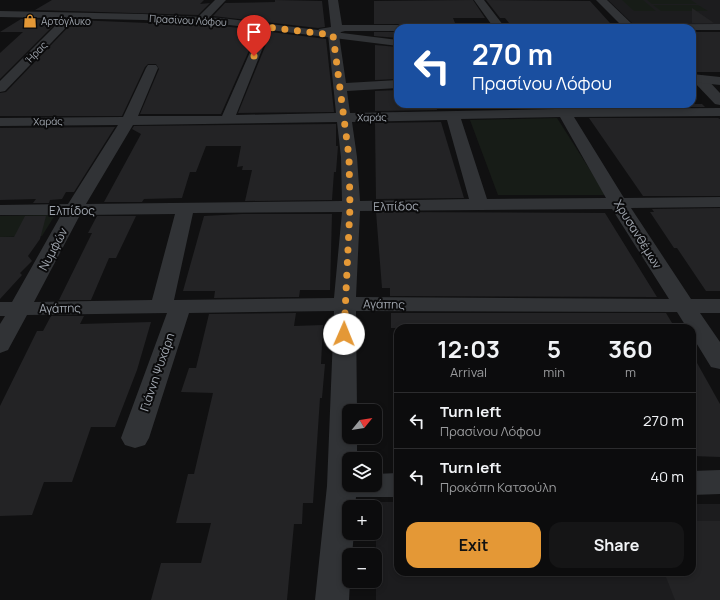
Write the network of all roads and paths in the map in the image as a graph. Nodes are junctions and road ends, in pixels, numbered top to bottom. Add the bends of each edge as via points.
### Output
1 (221, 0) edge
2 (333, 0) edge
3 (479, 0) edge
4 (601, 0) edge
5 (0, 14) edge
6 (71, 16) junction
7 (201, 20) junction
8 (497, 24) edge
9 (626, 24) edge
10 (266, 27) junction
11 (696, 27) edge
12 (720, 27) edge
13 (394, 28) edge
14 (329, 32) junction
15 (394, 42) edge
16 (152, 68) dead end
17 (696, 78) edge
18 (720, 80) edge
19 (394, 84) edge
20 (340, 87) junction
21 (0, 88) edge
22 (720, 101) edge
23 (562, 108) edge
24 (720, 112) edge
25 (453, 116) junction
26 (345, 117) junction
27 (129, 120) junction
28 (227, 120) junction
29 (0, 122) edge
30 (720, 202) edge
31 (479, 204) junction
32 (618, 204) junction
33 (350, 207) junction
34 (185, 209) junction
35 (0, 210) edge
36 (73, 210) junction
37 (345, 304) junction
38 (683, 306) junction
39 (720, 306) edge
40 (171, 307) junction
41 (10, 309) edge
42 (695, 324) edge
43 (696, 325) edge
44 (0, 346) edge
45 (720, 361) edge
46 (135, 438) dead end
47 (343, 452) edge
48 (696, 482) edge
49 (720, 482) edge
50 (382, 485) edge
51 (394, 485) edge
52 (342, 486) edge
53 (332, 600) edge

1 - 7 street
2 - 14 street
3 - 8 street
4 - 9 street
5 - 6 street, Πρασίνου Λόφου
6 - 7 street, Πρασίνου Λόφου
6 - 21 street, Ήρας
7 - 10 street, Πρασίνου Λόφου
10 - 14 street, Πρασίνου Λόφου
10 - 28 street
11 - 12 street
13 - 14 street
14 - 15 street, Πρασίνου Λόφου
14 - 20 street
16 - 27 street, Νυμφών
17 - 18 street
17 - 22 street
19 - 20 street
20 - 26 street
23 - 24 street, Χαράς
23 - 25 street, Χαράς
23 - 32 street, Χρυσανθέμων
25 - 26 street, Χαράς
25 - 31 street
26 - 28 street, Χαράς
26 - 33 street
27 - 28 street, Χαράς
27 - 29 street, Χαράς
27 - 36 street, Νυμφών
30 - 32 street, Ελπίδος
31 - 32 street, Ελπίδος
31 - 33 street, Ελπίδος
32 - 38 street, Χρυσανθέμων
33 - 34 street, Ελπίδος
33 - 37 street
34 - 36 street, Ελπίδος
34 - 40 street, Γιάννη Ψυχάρη
35 - 36 street, Ελπίδος
36 - 41 street, Νυμφών
37 - 38 street, Αγάπης
37 - 40 street, Αγάπης
37 - 47 street
38 - 39 street, Αγάπης
38 - 42 street, Χρυσανθέμων
40 - 41 street, Αγάπης
40 - 46 street, Γιάννη Ψυχάρη
41 - 44 street, Νυμφών
43 - 45 street, Χρυσανθέμων
48 - 49 street
50 - 51 street
52 - 53 street

